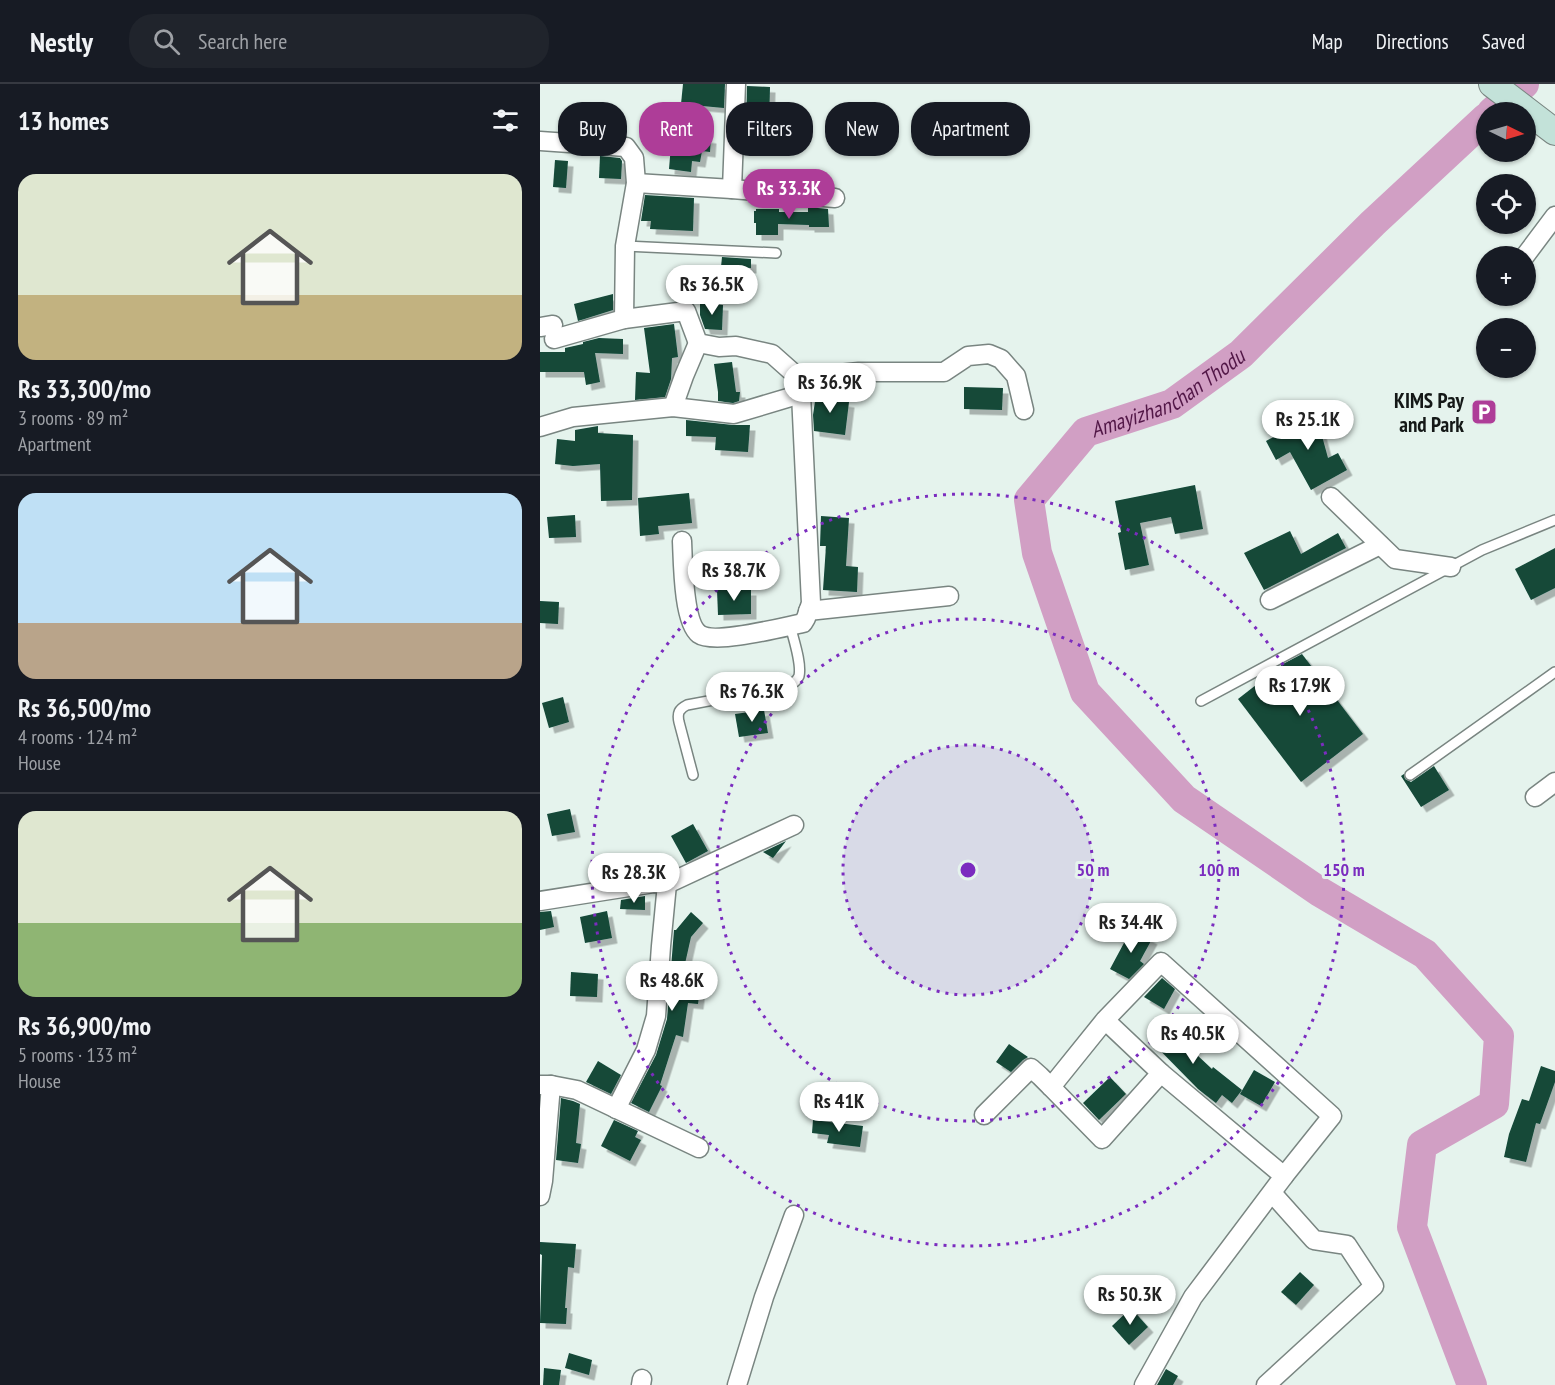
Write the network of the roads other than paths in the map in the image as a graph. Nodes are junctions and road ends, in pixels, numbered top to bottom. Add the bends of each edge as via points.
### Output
1 (736, 84) edge
2 (1492, 84) edge
3 (1555, 132) edge
4 (540, 141) edge
5 (636, 183) junction
6 (732, 189) junction
7 (835, 198) dead end
8 (1555, 216) edge
9 (626, 246) junction
10 (1532, 246) edge
11 (776, 253) dead end
12 (624, 319) junction
13 (549, 330) edge
14 (698, 343) junction
15 (800, 386) junction
16 (674, 407) junction
17 (1024, 410) dead end
18 (540, 427) edge
19 (1331, 496) dead end
20 (1555, 520) edge
21 (682, 541) dead end
22 (1380, 544) junction
23 (1451, 567) junction
24 (949, 596) dead end
25 (1270, 600) dead end
26 (808, 611) junction
27 (790, 625) junction
28 (1555, 672) edge
29 (1202, 701) dead end
30 (693, 775) dead end
31 (1410, 775) dead end
32 (1555, 782) edge
33 (1535, 797) dead end
34 (794, 825) dead end
35 (667, 884) junction
36 (540, 901) edge
37 (1105, 1020) junction
38 (1161, 1073) junction
39 (545, 1085) edge
40 (1051, 1087) junction
41 (616, 1109) junction
42 (984, 1115) dead end
43 (699, 1148) dead end
44 (1284, 1176) junction
45 (1272, 1193) junction
46 (540, 1196) edge
47 (795, 1215) dead end
48 (737, 1385) edge
49 (1144, 1385) edge
50 (1266, 1385) edge

1 - 6 street
2 - 3 main road
4 - 5 street via 626,147 634,158
5 - 6 street
5 - 9 street
6 - 7 street
8 - 10 street
9 - 11 lane
9 - 12 street
12 - 13 street
12 - 14 street via 686,311
14 - 15 street via 772,354
14 - 16 street
15 - 16 street via 734,414
15 - 17 street via 859,372 944,372 968,356 989,354 1001,358 1016,376
15 - 26 street
16 - 18 street via 573,417
19 - 22 street
20 - 23 lane
21 - 27 street via 689,613 700,635 726,638
22 - 23 street via 1395,560
22 - 25 street
23 - 29 lane
24 - 26 street
26 - 27 street via 803,623
27 - 30 lane via 800,668 795,683 681,708 679,722
28 - 31 lane
32 - 33 street
34 - 35 street
35 - 36 street
35 - 41 street via 656,1016 646,1050
37 - 38 street
37 - 40 street
37 - 44 street via 1161,962 1332,1116
38 - 40 street via 1102,1139
38 - 44 street
39 - 41 street via 577,1090
39 - 46 street
40 - 42 street via 1031,1068
41 - 43 street
44 - 45 street
45 - 49 street via 1193,1297
45 - 50 street via 1314,1240 1347,1245 1374,1286
47 - 48 street

